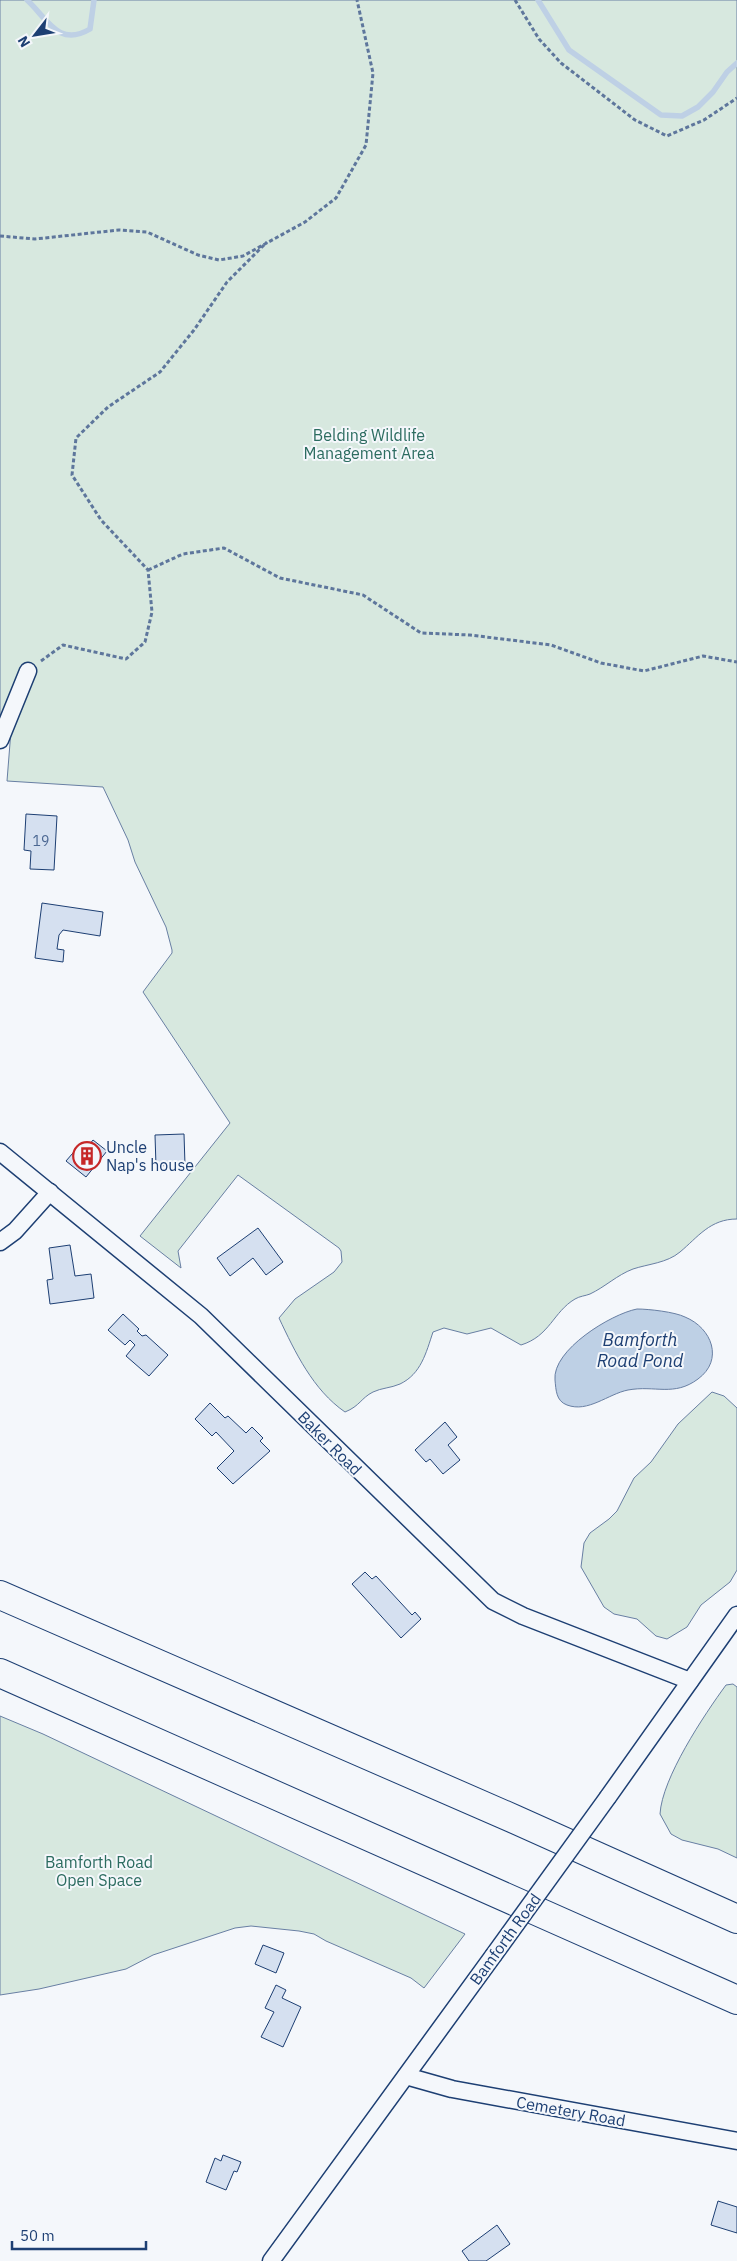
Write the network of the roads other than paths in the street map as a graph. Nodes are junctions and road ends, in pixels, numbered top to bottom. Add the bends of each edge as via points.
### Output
1 (28, 671) road end
2 (0, 740) edge
3 (0, 1152) edge
4 (50, 1192) junction
5 (0, 1242) edge
6 (0, 1595) edge
7 (737, 1615) edge
8 (0, 1673) edge
9 (690, 1680) junction
10 (737, 1919) edge
11 (737, 2000) edge
12 (406, 2076) junction
13 (737, 2141) edge
14 (271, 2261) edge

1 - 2 street
3 - 4 street, Baker Road
4 - 5 street via 15,1231
4 - 9 street, Baker Road via 201,1316 493,1601
6 - 10 highway via 514,1818
7 - 9 street, Bamforth Road
8 - 11 highway
9 - 12 street, Bamforth Road, bridge
12 - 13 street, Cemetery Road via 452,2089
12 - 14 street, Bamforth Road

